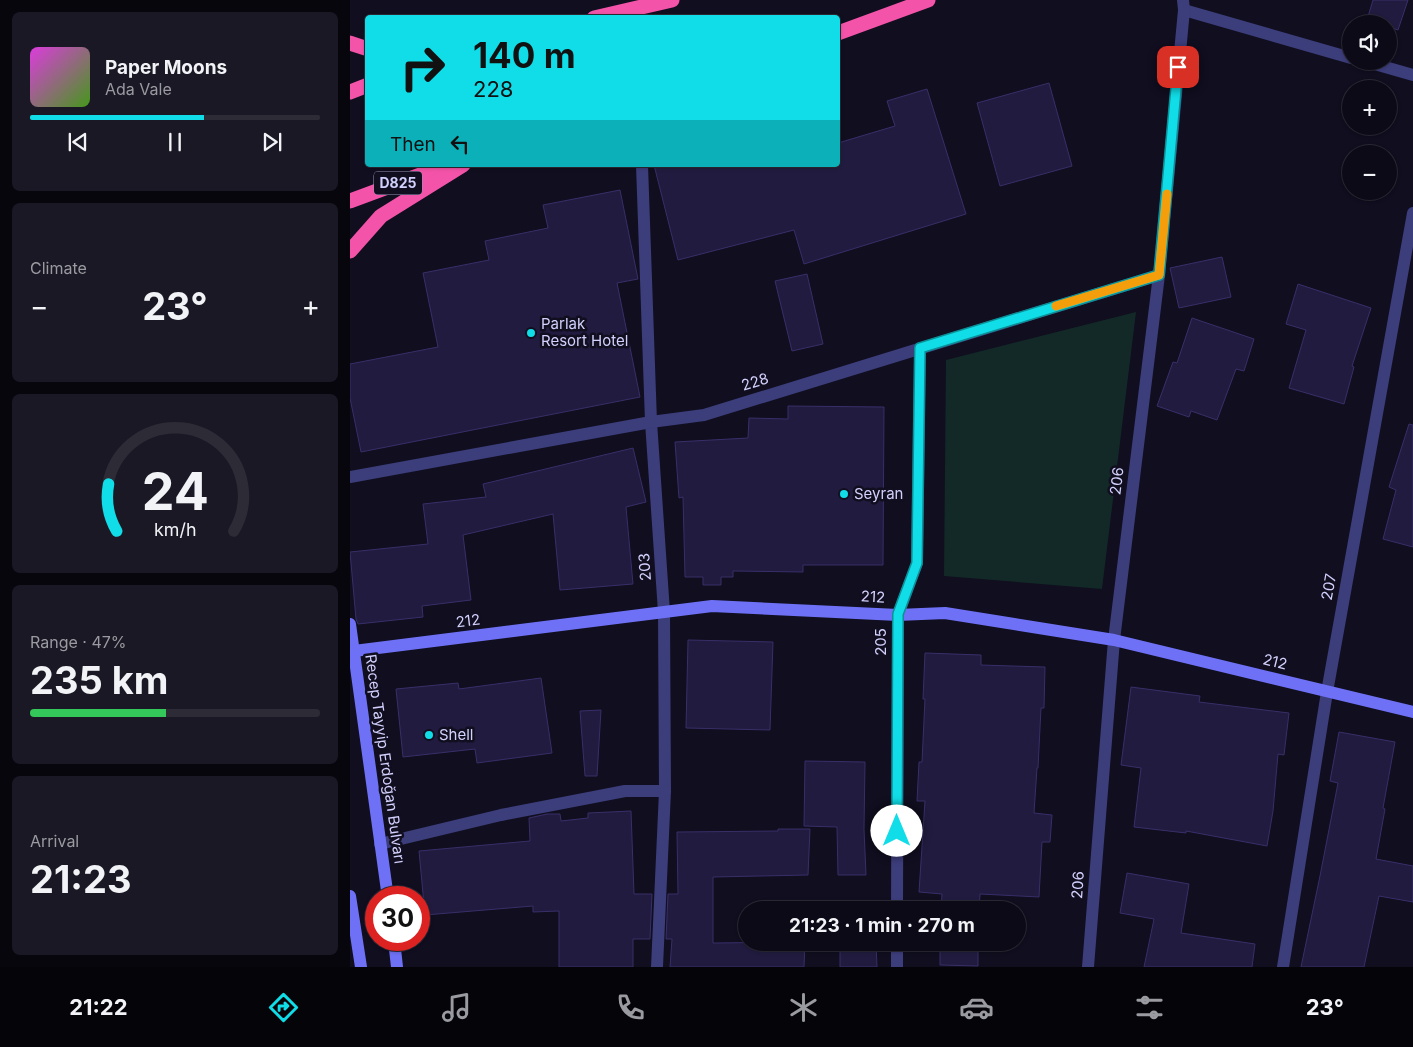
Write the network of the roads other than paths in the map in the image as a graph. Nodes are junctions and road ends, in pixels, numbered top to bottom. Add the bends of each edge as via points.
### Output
1 (672, 0) edge
2 (928, 0) edge
3 (1184, 5) edge
4 (607, 15) edge
5 (840, 32) edge
6 (350, 43) edge
7 (365, 48) edge
8 (1342, 55) edge
9 (1396, 70) edge
10 (1413, 75) edge
11 (365, 85) edge
12 (350, 92) edge
13 (442, 167) edge
14 (460, 167) edge
15 (642, 167) edge
16 (350, 201) edge
17 (1413, 213) edge
18 (350, 251) edge
19 (1159, 275) junction
20 (920, 348) junction
21 (651, 422) junction
22 (350, 477) edge
23 (664, 612) junction
24 (898, 614) junction
25 (350, 624) edge
26 (1114, 640) junction
27 (354, 652) junction
28 (1327, 692) junction
29 (1413, 712) edge
30 (665, 791) junction
31 (380, 844) junction
32 (386, 886) edge
33 (350, 896) edge
34 (897, 901) edge
35 (395, 951) edge
36 (897, 951) edge
37 (361, 967) edge
38 (397, 967) edge
39 (657, 967) edge
40 (897, 967) edge
41 (1088, 967) edge
42 (1283, 967) edge

1 - 4 highway
2 - 5 highway
3 - 8 street
3 - 19 street, 206
6 - 7 highway
9 - 10 street
11 - 12 highway
13 - 16 highway, D825
14 - 18 highway via 381,216
15 - 21 street, 203
17 - 28 street, 207
19 - 20 street, 228
19 - 26 street, 206
20 - 21 street, 228 via 704,415
20 - 24 street, 205 via 917,563
21 - 22 street, 228
21 - 23 street, 203
23 - 24 street, 212 via 712,606
23 - 27 street, 212
23 - 30 street, 203
24 - 26 street, 212 via 945,613
24 - 34 street, 205
25 - 27 street, Recep Tayyip Erdoğan Bulvarı
26 - 28 street, 212
26 - 41 street, 206
27 - 31 street, Recep Tayyip Erdoğan Bulvarı
28 - 29 street, 212
28 - 42 street, 207
30 - 31 street via 625,791 501,815
30 - 39 street, 203
31 - 32 street, Recep Tayyip Erdoğan Bulvarı
33 - 37 street
35 - 38 street
36 - 40 street

